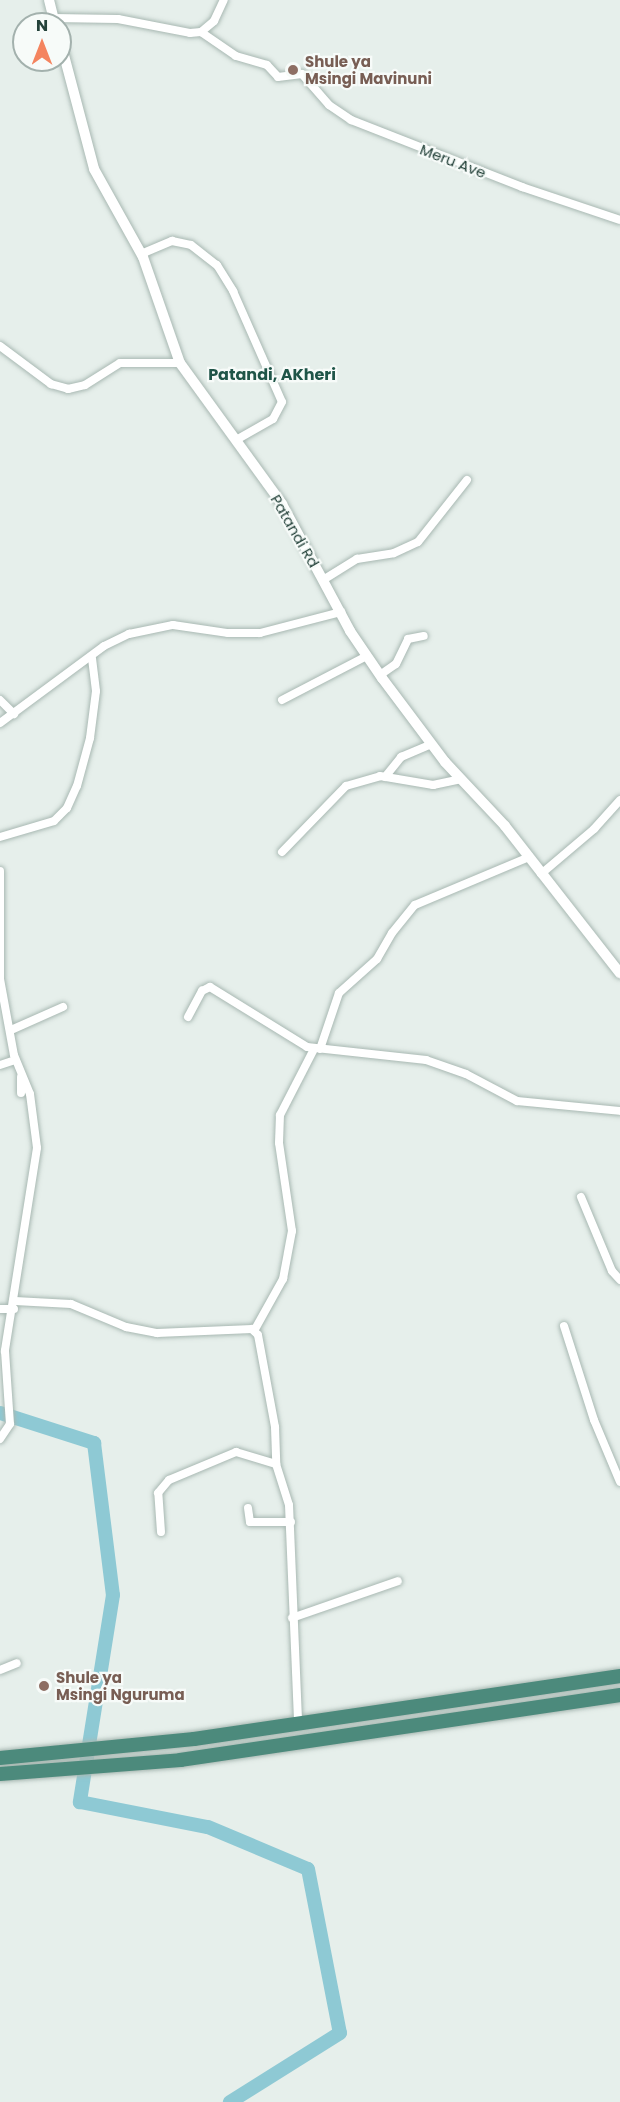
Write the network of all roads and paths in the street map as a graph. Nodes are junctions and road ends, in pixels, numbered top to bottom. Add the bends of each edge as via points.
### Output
1 (216, 0) edge
2 (224, 0) edge
3 (221, 10) junction
4 (72, 20) edge
5 (201, 32) junction
6 (68, 72) edge
7 (620, 220) edge
8 (141, 254) junction
9 (0, 346) edge
10 (180, 363) junction
11 (236, 440) junction
12 (467, 480) dead end
13 (323, 580) junction
14 (341, 612) junction
15 (424, 636) dead end
16 (367, 656) junction
17 (92, 658) junction
18 (380, 675) junction
19 (0, 700) edge
20 (282, 700) dead end
21 (14, 714) junction
22 (0, 723) edge
23 (431, 744) junction
24 (385, 777) junction
25 (461, 779) junction
26 (620, 800) edge
27 (0, 837) edge
28 (282, 852) dead end
29 (529, 857) junction
30 (0, 871) edge
31 (541, 874) junction
32 (1, 889) edge
33 (620, 973) edge
34 (63, 1007) dead end
35 (188, 1017) dead end
36 (11, 1030) junction
37 (317, 1049) junction
38 (15, 1060) junction
39 (0, 1065) edge
40 (21, 1077) junction
41 (21, 1093) dead end
42 (620, 1111) edge
43 (581, 1197) dead end
44 (620, 1280) edge
45 (15, 1305) junction
46 (0, 1309) edge
47 (564, 1326) dead end
48 (254, 1331) junction
49 (0, 1439) edge
50 (276, 1464) junction
51 (620, 1482) edge
52 (248, 1508) dead end
53 (291, 1522) junction
54 (161, 1532) dead end
55 (398, 1581) dead end
56 (292, 1618) junction
57 (17, 1663) dead end
58 (0, 1670) edge
59 (620, 1676) edge
60 (577, 1683) junction
61 (523, 1691) junction
62 (620, 1695) edge
63 (580, 1700) junction
64 (527, 1708) junction
65 (297, 1723) junction
66 (0, 1758) edge
67 (0, 1774) edge

1 - 3 street
2 - 3 street
3 - 5 street
4 - 5 street via 104,17 179,33
5 - 7 street, Meru Ave via 236,56 267,65 278,77 303,74 329,105 351,120 522,187
6 - 8 street, Patandi Rd via 94,169
8 - 10 street, Patandi Rd
8 - 11 street via 172,241 191,245 217,265 233,291 282,402 273,419
9 - 10 street via 51,384 68,389 85,385 120,363
10 - 11 street, Patandi Rd
11 - 13 street, Patandi Rd via 282,504
12 - 13 street via 418,542 394,553 357,559
13 - 14 street, Patandi Rd
14 - 16 street, Patandi Rd
14 - 17 street via 260,633 163,627 116,639
15 - 18 street via 408,639 396,664
16 - 18 street, Patandi Rd
16 - 20 street
17 - 21 street
17 - 27 street via 96,691 90,738 67,808 54,821
18 - 23 street, Patandi Rd
19 - 21 street
21 - 22 street
23 - 24 street via 401,757
23 - 25 street, Patandi Rd
24 - 25 street via 433,785
24 - 28 street via 338,792
25 - 29 street, Patandi Rd
26 - 31 street via 594,829
29 - 31 street, Patandi Rd
29 - 37 street via 415,905 377,959 339,993
30 - 32 street
31 - 33 street, Patandi Rd
32 - 36 street via 0,979
34 - 36 street
35 - 37 street via 202,991 210,987
36 - 38 street
37 - 42 street via 426,1060 466,1074 517,1101
37 - 48 street via 280,1115 279,1143 292,1231 283,1279
38 - 39 street
38 - 40 street
40 - 41 street
40 - 45 street via 34,1110 37,1161
43 - 44 street via 612,1271
45 - 46 street
45 - 48 street via 71,1304 126,1327 156,1333
45 - 49 street via 5,1351 10,1424
47 - 51 street via 594,1420
48 - 50 street via 275,1427
50 - 53 street
50 - 54 street via 236,1452 169,1480 158,1493
52 - 53 street via 250,1522
53 - 56 street
55 - 56 street
56 - 65 street
57 - 58 street
59 - 60 highway
60 - 61 highway
60 - 63 highway
61 - 64 highway
61 - 65 highway
62 - 63 highway
63 - 64 highway
64 - 67 highway via 180,1760
65 - 66 highway via 194,1739

